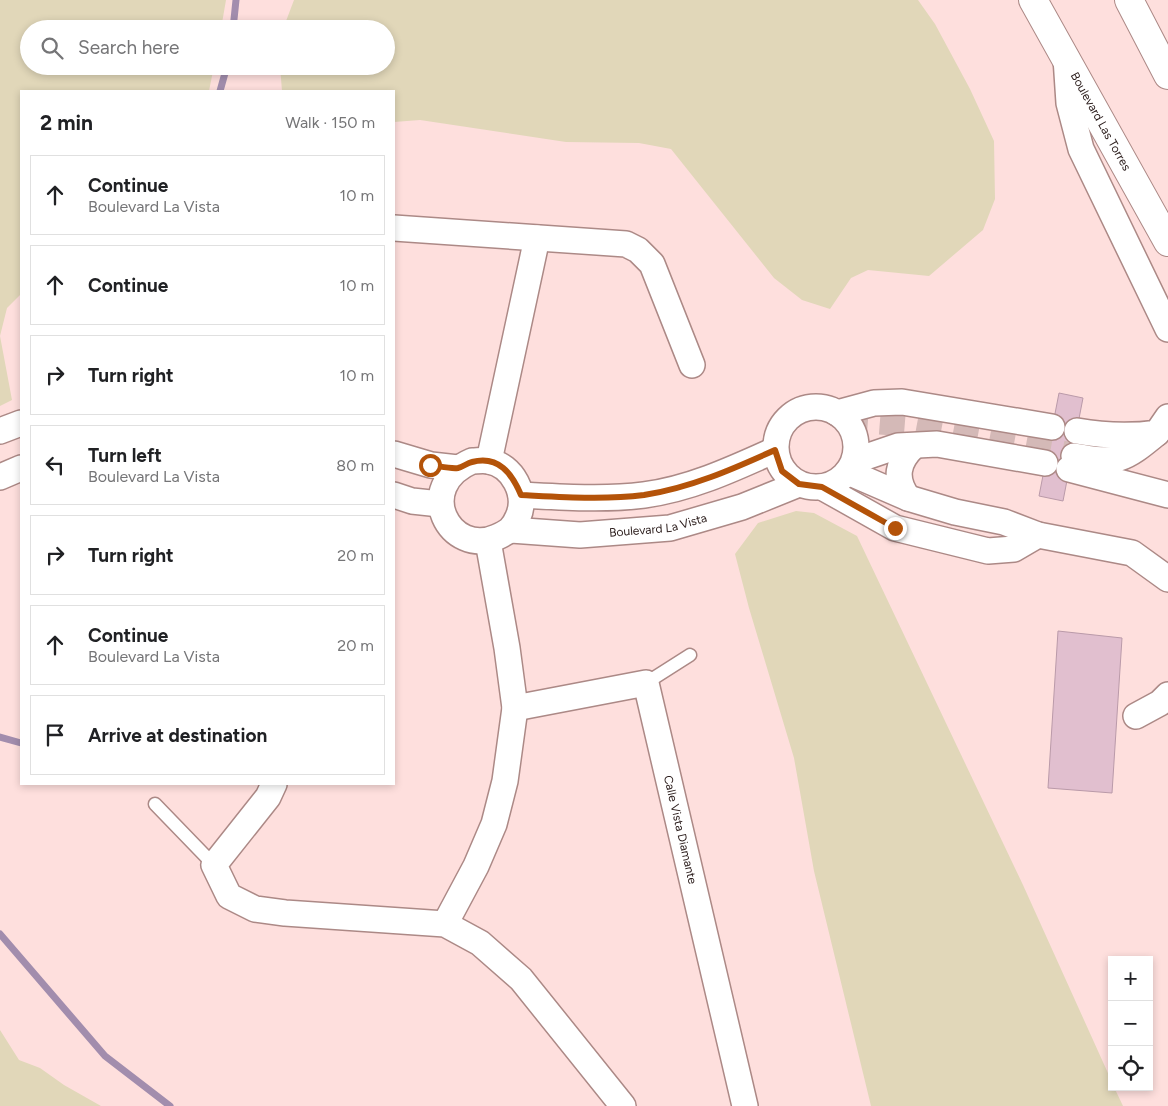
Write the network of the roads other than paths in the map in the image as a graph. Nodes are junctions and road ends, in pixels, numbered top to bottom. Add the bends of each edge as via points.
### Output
1 (1033, 0) edge
2 (1129, 0) edge
3 (1066, 58) junction
4 (1168, 75) edge
5 (395, 228) edge
6 (537, 238) junction
7 (1168, 242) edge
8 (1168, 329) edge
9 (692, 365) dead end
10 (837, 413) junction
11 (20, 423) edge
12 (1163, 425) edge
13 (1052, 428) dead end
14 (0, 431) edge
15 (1076, 431) tunnel mouth
16 (914, 446) junction
17 (775, 450) junction
18 (395, 454) edge
19 (489, 461) junction
20 (1045, 463) dead end
21 (851, 466) junction
22 (20, 468) edge
23 (458, 468) junction
24 (0, 477) edge
25 (811, 486) junction
26 (395, 495) edge
27 (521, 495) junction
28 (1168, 495) edge
29 (908, 498) junction
30 (440, 504) junction
31 (511, 530) junction
32 (1038, 535) junction
33 (488, 541) junction
34 (1163, 570) edge
35 (690, 655) dead end
36 (646, 684) junction
37 (1168, 695) edge
38 (515, 708) junction
39 (1136, 716) dead end
40 (274, 785) edge
41 (155, 804) dead end
42 (214, 865) junction
43 (444, 924) junction
44 (622, 1106) edge
45 (745, 1106) edge

1 - 3 main road, Boulevard Las Torres
2 - 4 main road
3 - 7 main road, Boulevard Las Torres
3 - 8 street via 1069,103 1081,148
5 - 6 street
6 - 9 street via 626,244 638,250 652,264
6 - 19 street
10 - 13 street via 874,403 902,402
10 - 17 street via 820,407 802,409 783,425
10 - 21 street via 850,426 856,443
11 - 14 street
12 - 15 street via 1130,437
12 - 28 street via 1130,455 1103,462 1070,462
16 - 20 street via 954,446
16 - 21 street via 898,446
16 - 29 street via 899,465 901,489
17 - 25 street via 782,471
17 - 27 street via 715,477 645,495 588,498
18 - 23 street via 430,465
19 - 23 street via 472,461
19 - 27 street via 502,466 513,476
21 - 25 street via 837,482
21 - 29 street
22 - 24 street
23 - 30 street via 444,484
25 - 31 street, Boulevard La Vista via 670,528 580,535
25 - 32 street via 895,528 988,551 1014,549
26 - 30 street
27 - 31 street via 519,515
29 - 32 street via 1004,522
30 - 33 street via 447,523 465,538
31 - 33 street
32 - 34 street via 1132,553
33 - 38 street
35 - 36 lane
36 - 38 street
36 - 45 street, Calle Vista Diamante
37 - 39 street
38 - 43 street via 505,781 494,824 476,866
40 - 42 street via 268,797
41 - 42 lane
42 - 43 street via 229,896 255,908
43 - 44 street via 480,944 520,978

